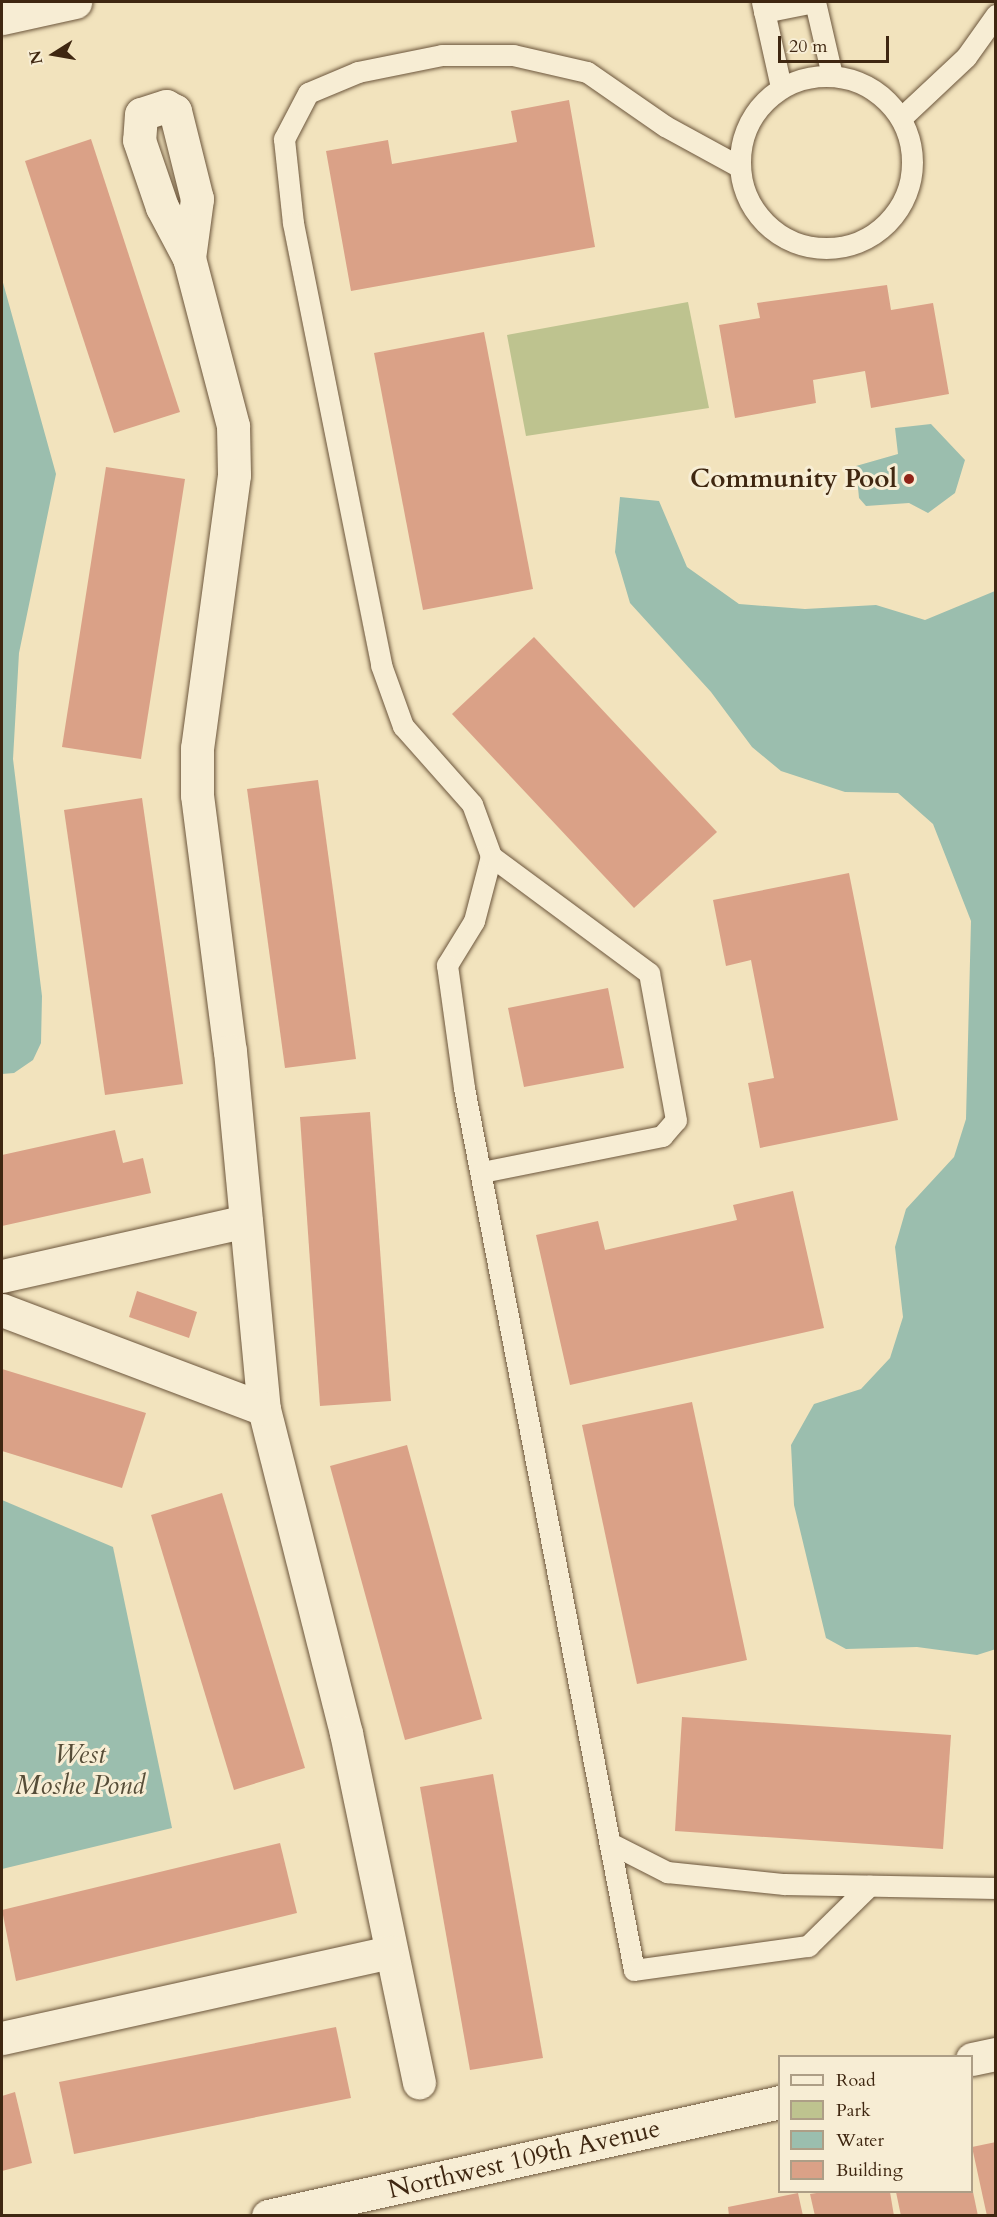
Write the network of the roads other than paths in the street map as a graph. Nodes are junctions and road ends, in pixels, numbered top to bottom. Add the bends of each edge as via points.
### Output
1 (75, 2) edge
2 (815, 2) edge
3 (763, 7) edge
4 (996, 15) edge
5 (2, 18) edge
6 (832, 75) junction
7 (781, 87) junction
8 (901, 118) junction
9 (740, 167) junction
10 (189, 258) dead end
11 (490, 856) junction
12 (482, 1172) junction
13 (246, 1221) junction
14 (2, 1276) edge
15 (2, 1310) edge
16 (264, 1409) junction
17 (612, 1844) junction
18 (869, 1886) junction
19 (996, 1888) edge
20 (391, 1952) junction
21 (2, 2038) edge
22 (996, 2054) edge
23 (973, 2059) edge
24 (419, 2082) dead end
25 (778, 2102) edge
26 (267, 2216) edge

1 - 5 street
2 - 3 lane
2 - 6 lane
3 - 7 lane
4 - 8 lane via 966,57
6 - 7 lane
6 - 8 lane via 859,81 883,96
7 - 9 lane via 749,122
8 - 9 lane via 912,147 911,178 900,208 880,231 852,246 820,249 790,242 765,224 747,197
9 - 11 lane via 665,126 587,72 513,55 442,55 358,72 308,93 284,139 293,223 381,665 403,726 472,804
10 - 13 street via 226,390 235,451 197,748 196,795
11 - 12 lane via 474,921 447,965
11 - 12 lane via 649,973 676,1120 662,1136
12 - 17 lane
13 - 14 street
13 - 16 street
15 - 16 street
16 - 20 street via 346,1733
17 - 18 lane via 667,1872
17 - 18 lane via 634,1970 808,1946
18 - 19 lane
20 - 21 street
20 - 24 street
22 - 23 street
25 - 26 street, Northwest 109th Avenue

